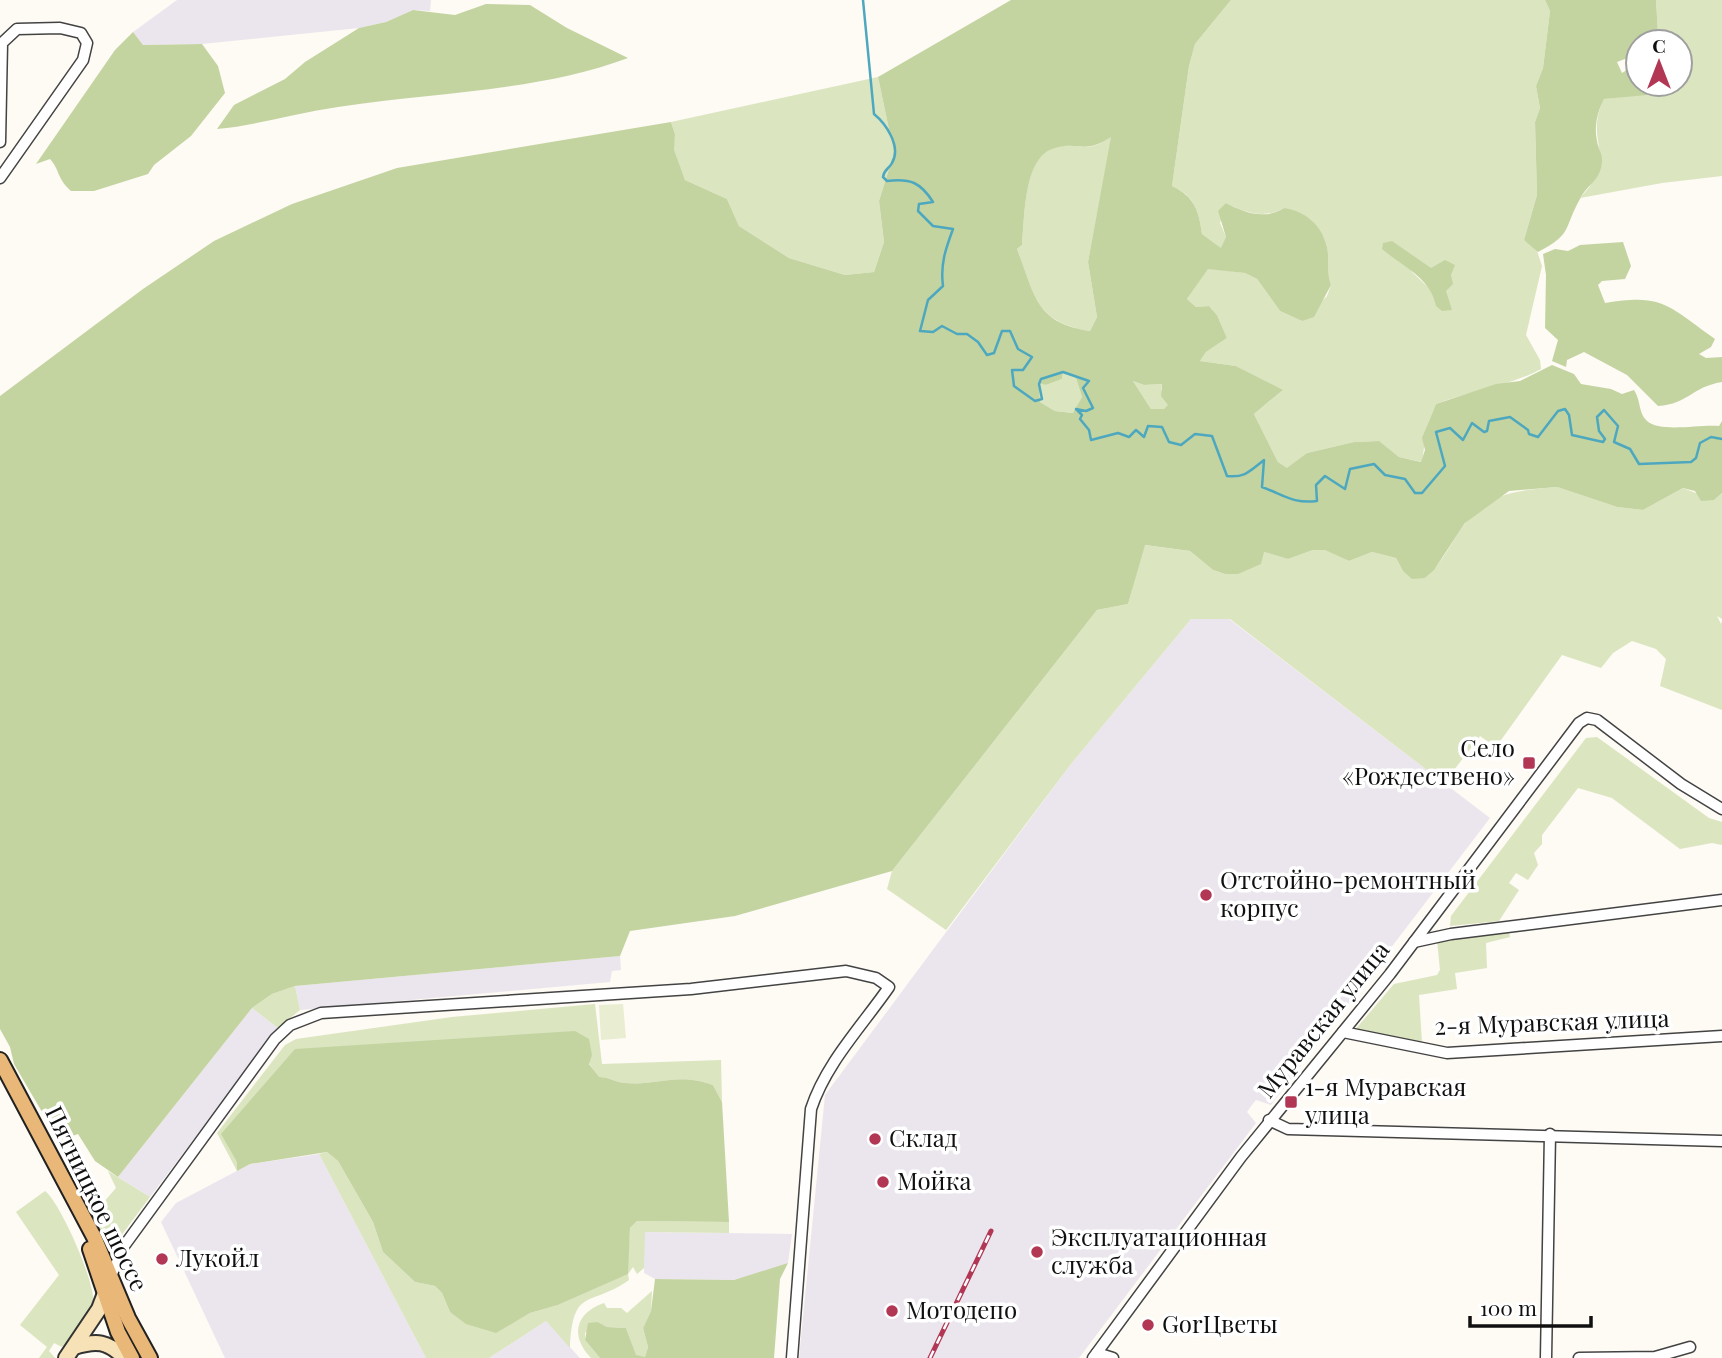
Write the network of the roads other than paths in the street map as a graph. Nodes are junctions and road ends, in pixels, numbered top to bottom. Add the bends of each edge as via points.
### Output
1 (0, 141) edge
2 (20, 148) junction
3 (0, 178) edge
4 (1722, 809) edge
5 (1722, 900) edge
6 (1413, 943) junction
7 (1343, 1032) junction
8 (1722, 1036) edge
9 (0, 1060) edge
10 (0, 1078) edge
11 (1269, 1120) junction
12 (1550, 1134) junction
13 (1722, 1141) edge
14 (111, 1276) junction
15 (105, 1302) junction
16 (128, 1318) junction
17 (1690, 1347) dead end
18 (70, 1353) edge
19 (1095, 1355) edge
20 (125, 1358) edge
21 (132, 1358) edge
22 (150, 1358) edge
23 (792, 1358) edge
24 (1113, 1358) edge
25 (1546, 1358) edge
26 (1579, 1358) edge

1 - 2 street via 10,153
1 - 2 street via 1,51 8,36 27,28 81,33 87,43 83,60
2 - 3 street
4 - 6 street, Муравская улица via 1681,785 1597,720 1587,718
5 - 6 street via 1428,937
6 - 7 street, Муравская улица
7 - 8 street, 2-я Муравская улица via 1447,1053
7 - 11 street, Муравская улица
9 - 14 main road, Пятницкое шоссе
10 - 15 main road, Пятницкое шоссе via 85,1239
11 - 12 street via 1288,1129
11 - 19 street, Муравская улица
12 - 13 street
12 - 25 street
14 - 15 main road
14 - 16 main road, Пятницкое шоссе
14 - 23 street via 124,1246 275,1039 304,1018 321,1013 691,989 846,971 890,987 832,1065 811,1109
15 - 16 main road via 117,1306
15 - 18 main road
15 - 21 main road, Пятницкое шоссе
16 - 22 main road, Пятницкое шоссе
17 - 26 street via 1656,1357
18 - 20 main road via 104,1342
19 - 24 street, Муравская улица

